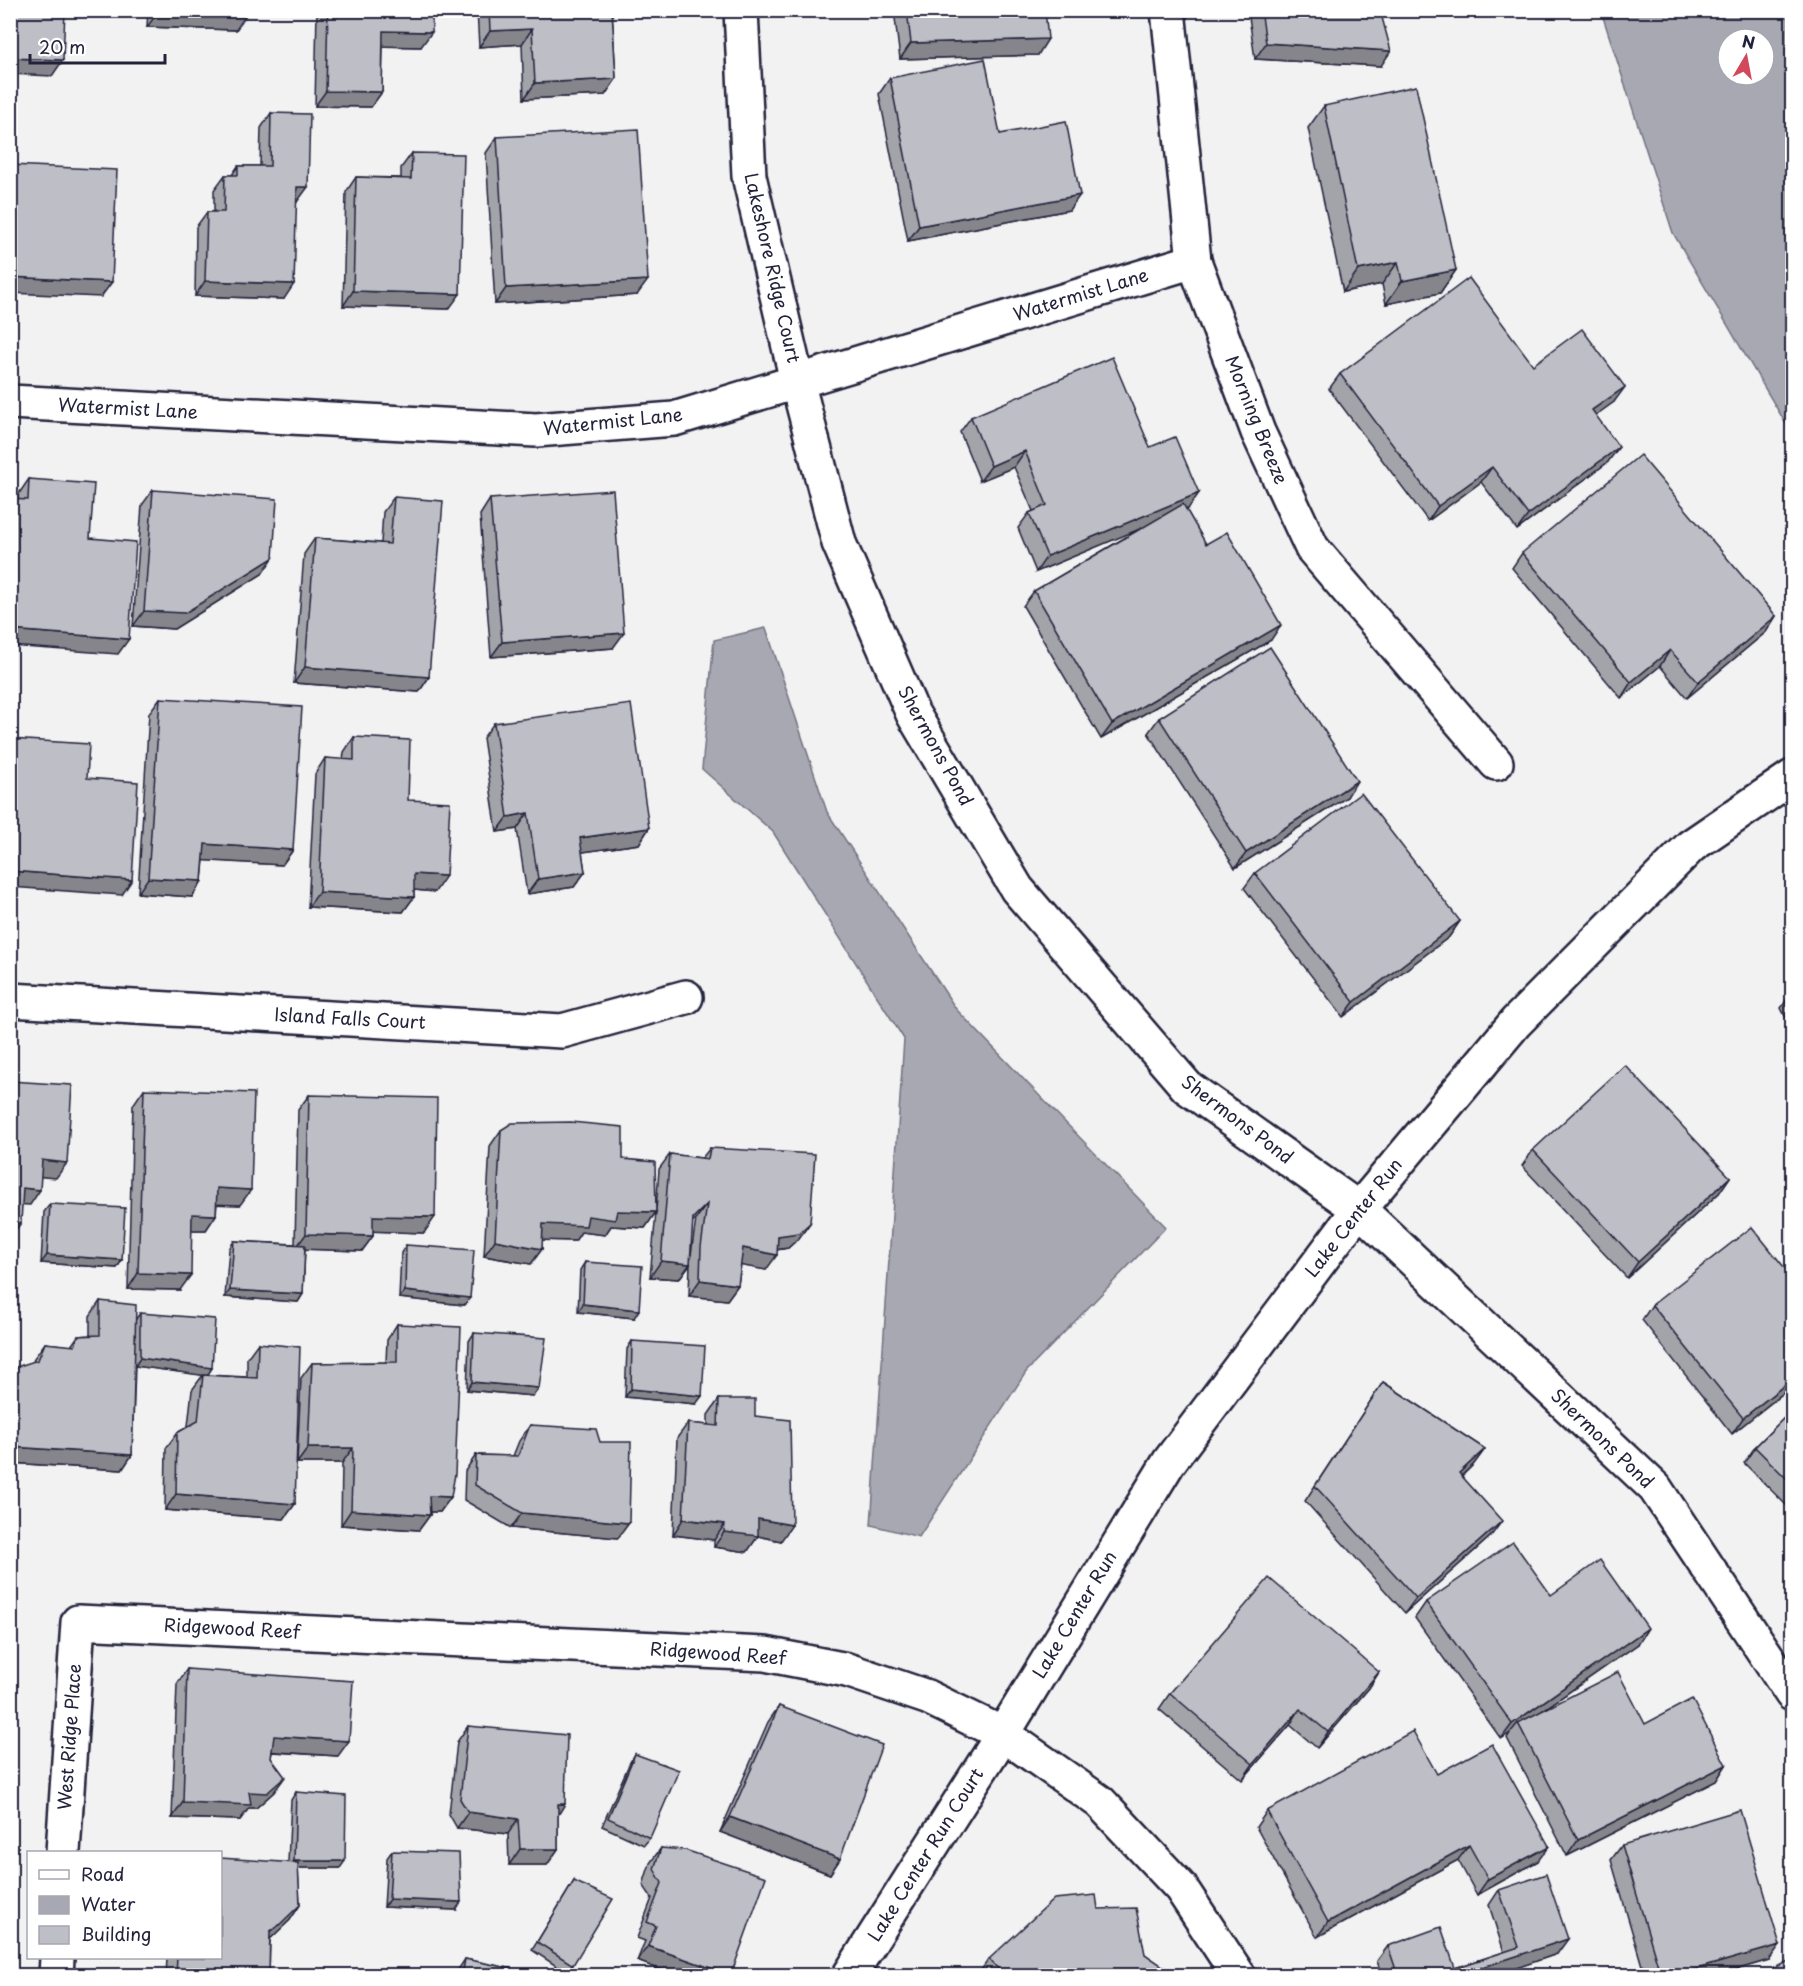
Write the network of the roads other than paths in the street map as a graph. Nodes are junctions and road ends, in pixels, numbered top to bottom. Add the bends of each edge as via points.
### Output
1 (741, 10) edge
2 (1168, 10) edge
3 (1194, 261) junction
4 (797, 381) junction
5 (10, 402) edge
6 (1496, 763) dead end
7 (1792, 777) edge
8 (686, 997) dead end
9 (10, 1000) edge
10 (1359, 1209) junction
11 (78, 1622) joint
12 (1792, 1690) edge
13 (1003, 1734) junction
14 (63, 1851) edge
15 (57, 1959) edge
16 (56, 1976) edge
17 (849, 1976) edge
18 (1239, 1976) edge

1 - 4 street, Lakeshore Ridge Court via 749,176
2 - 3 street, Morning Breeze
3 - 4 street, Watermist Lane
3 - 6 street, Morning Breeze via 1258,432 1312,548
4 - 5 street, Watermist Lane via 674,419 536,430
4 - 10 street, Shermons Pond via 840,543 913,714 1017,889 1187,1087
7 - 10 street, Lake Center Run via 1691,846 1516,1022
8 - 9 street, Island Falls Court via 562,1031
10 - 12 street, Shermons Pond via 1655,1488
10 - 13 street, Lake Center Run via 1169,1462
11 - 13 street, Ridgewood Reef via 765,1654 857,1673 927,1697
11 - 14 street, West Ridge Place
13 - 17 street, Lake Center Run Court
13 - 18 street, Ridgewood Reef via 1100,1802 1181,1888
15 - 16 street

